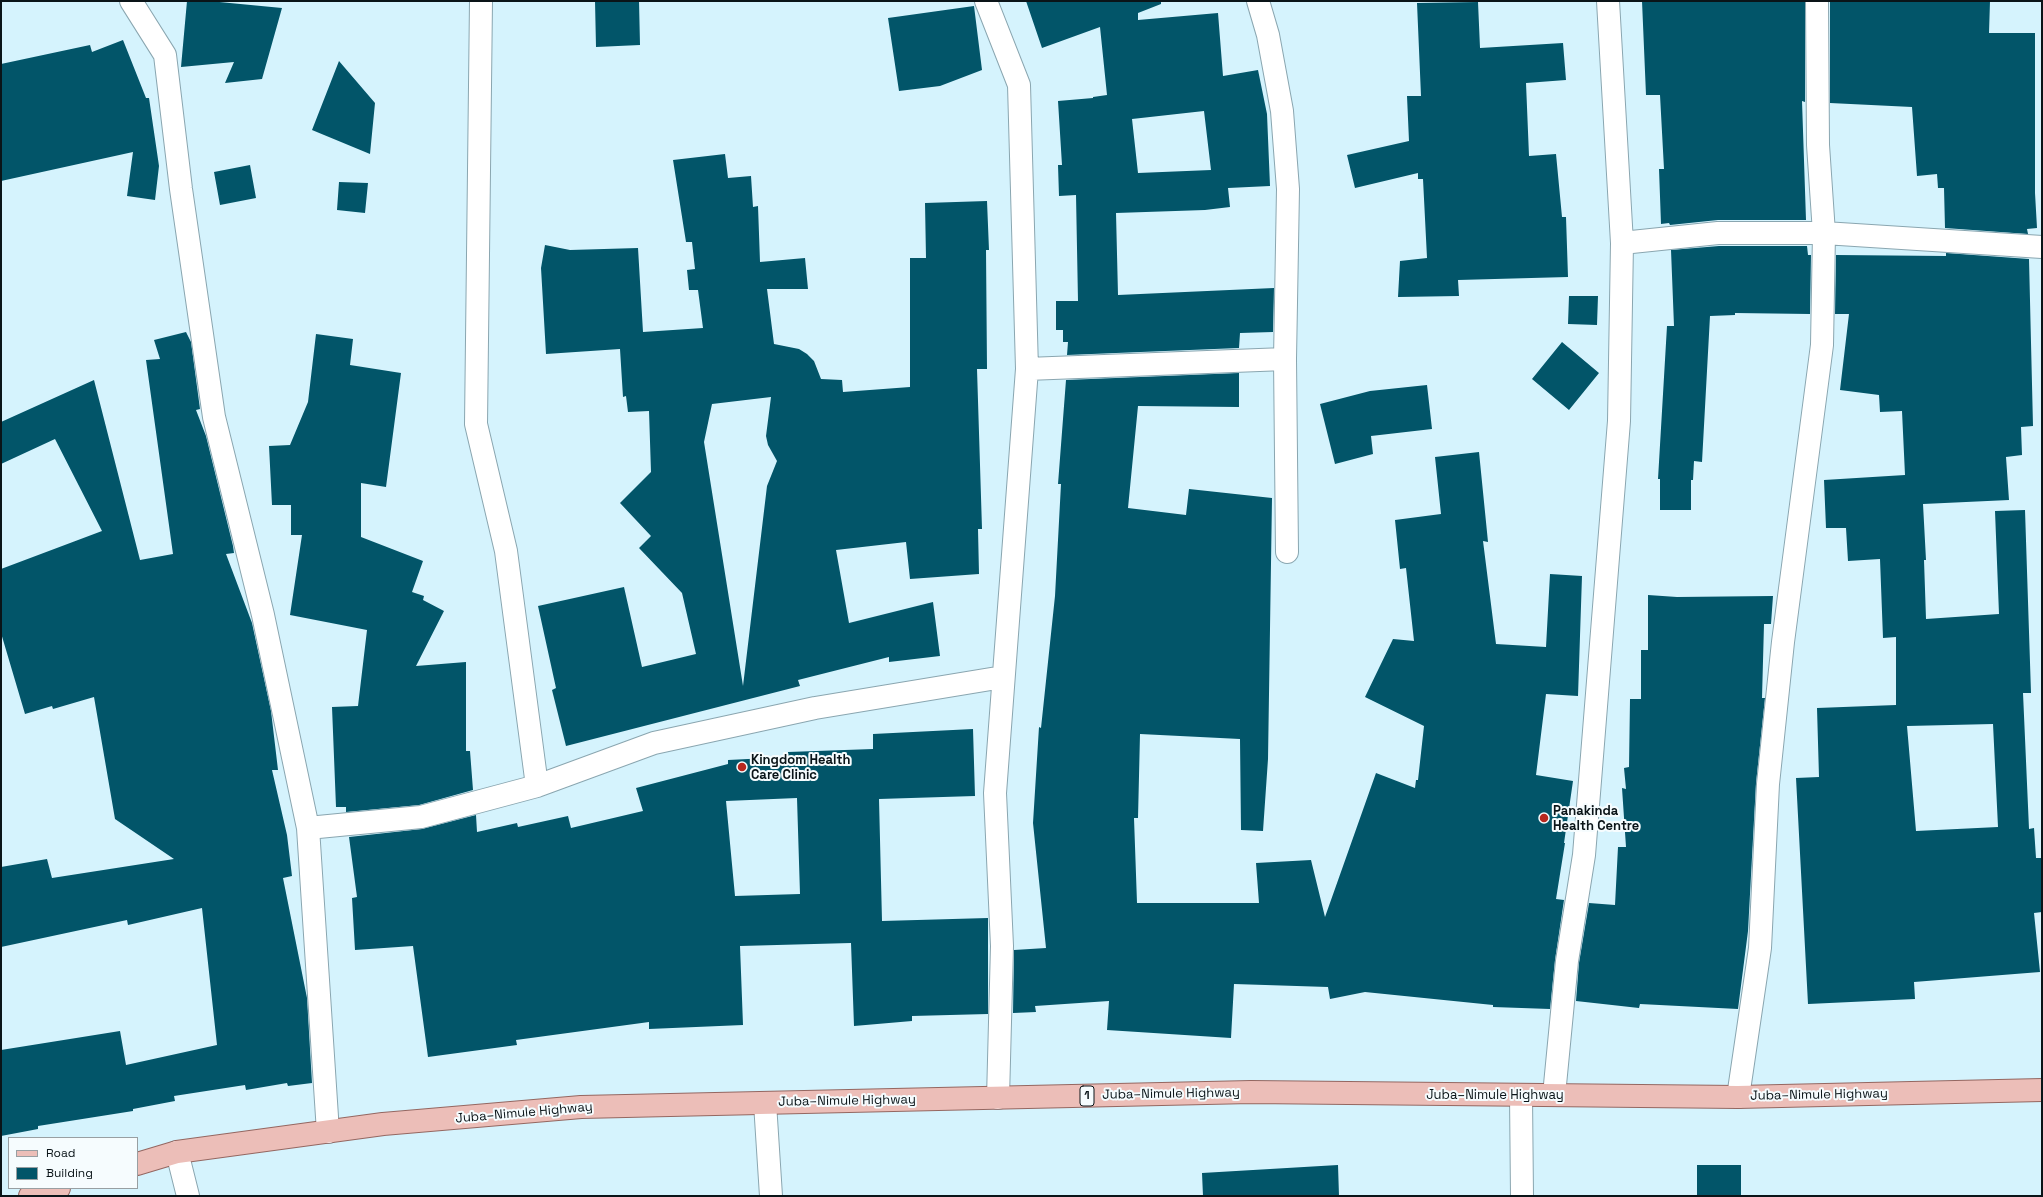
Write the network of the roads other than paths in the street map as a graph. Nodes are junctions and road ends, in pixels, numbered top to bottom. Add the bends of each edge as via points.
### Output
1 (131, 1) edge
2 (481, 1) edge
3 (986, 1) edge
4 (1258, 1) edge
5 (1608, 1) edge
6 (1817, 1) edge
7 (1824, 233) junction
8 (1622, 243) junction
9 (2042, 247) edge
10 (1285, 360) junction
11 (1027, 369) junction
12 (1287, 552) dead end
13 (1003, 677) junction
14 (537, 786) junction
15 (308, 828) junction
16 (2042, 1090) edge
17 (1554, 1095) junction
18 (1520, 1096) junction
19 (1738, 1097) junction
20 (998, 1098) junction
21 (765, 1103) junction
22 (328, 1132) junction
23 (177, 1152) junction
24 (138, 1164) edge
25 (55, 1189) edge
26 (30, 1196) edge
27 (188, 1196) edge
28 (771, 1196) edge
29 (1522, 1196) edge

1 - 15 street via 165,55 181,189 214,417 263,615
2 - 14 street via 476,424 506,551
3 - 11 street via 1019,85
4 - 10 street via 1268,35 1283,118 1288,189
5 - 8 street
6 - 7 street via 1818,145
7 - 8 street via 1718,233
7 - 9 street
7 - 19 street via 1822,345 1782,650 1768,784 1760,948
8 - 17 street via 1619,421 1592,772 1584,855 1566,961
10 - 11 street
10 - 12 street
11 - 13 street
13 - 14 street via 815,708 654,744
13 - 20 street via 995,793 1002,946
14 - 15 street via 421,817
15 - 22 street
16 - 19 main road, Juba–Nimule Highway / 1
17 - 18 main road, Juba–Nimule Highway / 1
17 - 19 main road, Juba–Nimule Highway / 1
18 - 20 main road, Juba–Nimule Highway / 1 via 1251,1092
18 - 29 street
20 - 21 main road, Juba–Nimule Highway / 1
21 - 22 main road, Juba–Nimule Highway / 1 via 581,1107 383,1124
21 - 28 street
22 - 23 main road, Juba–Nimule Highway / 1
23 - 24 main road, Juba–Nimule Highway / 1
23 - 27 street
25 - 26 main road

